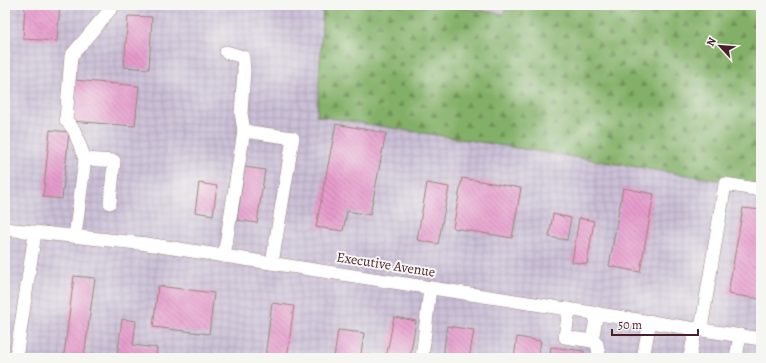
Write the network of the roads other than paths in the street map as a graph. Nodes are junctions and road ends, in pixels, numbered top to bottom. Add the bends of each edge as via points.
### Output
1 (114, 5) edge
2 (226, 52) dead end
3 (244, 131) junction
4 (85, 159) junction
5 (761, 190) edge
6 (110, 203) dead end
7 (5, 230) edge
8 (35, 232) junction
9 (76, 236) junction
10 (224, 256) junction
11 (272, 263) junction
12 (430, 288) junction
13 (569, 309) junction
14 (597, 313) junction
15 (650, 321) junction
16 (699, 329) junction
17 (740, 335) junction
18 (761, 339) edge
19 (592, 341) junction
20 (16, 358) edge
21 (422, 358) edge
22 (599, 358) edge
23 (643, 358) edge
24 (688, 358) edge
25 (736, 358) edge

1 - 4 street via 71,56 66,120 74,130
2 - 3 street via 242,57 244,71 241,113
3 - 10 street
3 - 11 street via 293,138
4 - 6 street via 114,161
4 - 9 street
5 - 16 street via 725,184
7 - 8 street, Executive Avenue
8 - 9 street, Executive Avenue
8 - 20 street
9 - 10 street, Executive Avenue
10 - 11 street, Executive Avenue
11 - 12 street, Executive Avenue
12 - 13 street, Executive Avenue
12 - 21 street
13 - 14 street, Executive Avenue
13 - 19 street via 565,337
14 - 15 street, Executive Avenue
14 - 19 street
15 - 16 street, Executive Avenue
15 - 23 street
16 - 17 street, Executive Avenue
16 - 24 street
17 - 18 street, Executive Avenue
17 - 25 street
19 - 22 street via 597,344

